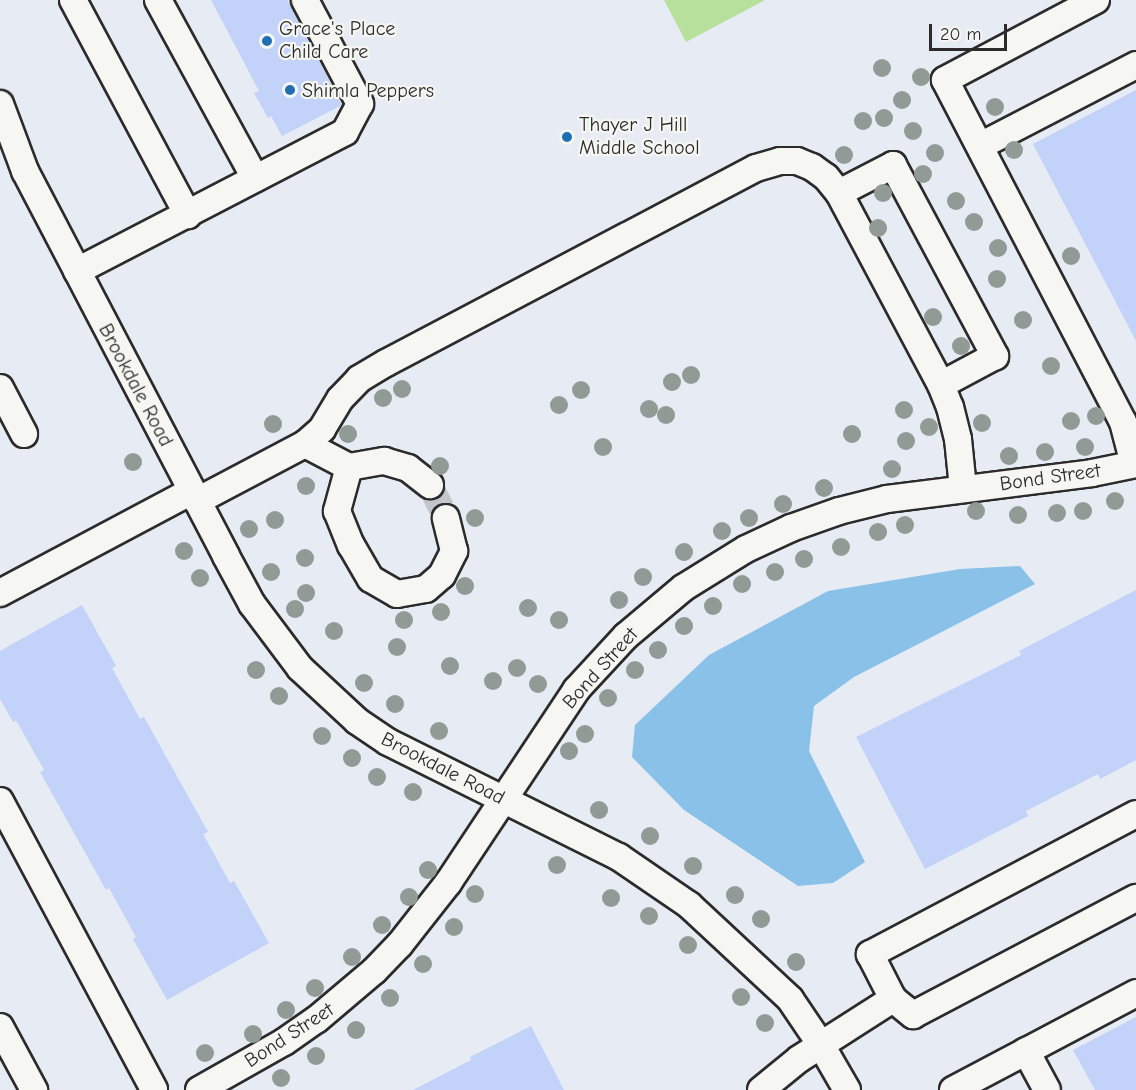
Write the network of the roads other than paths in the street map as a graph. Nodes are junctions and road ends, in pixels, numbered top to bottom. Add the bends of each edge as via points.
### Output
1 (73, 0) edge
2 (158, 0) edge
3 (304, 0) edge
4 (1096, 0) edge
5 (1136, 65) edge
6 (0, 104) edge
7 (980, 146) junction
8 (255, 178) junction
9 (839, 193) junction
10 (188, 215) junction
11 (76, 271) junction
12 (941, 385) junction
13 (0, 388) edge
14 (24, 434) dead end
15 (305, 444) junction
16 (1135, 464) edge
17 (349, 467) junction
18 (430, 485) tunnel mouth
19 (963, 488) junction
20 (194, 496) junction
21 (446, 518) tunnel mouth
22 (0, 593) edge
23 (503, 800) junction
24 (0, 801) edge
25 (1136, 814) edge
26 (1136, 898) edge
27 (1136, 993) edge
28 (893, 999) junction
29 (0, 1028) edge
30 (821, 1045) junction
31 (1026, 1051) junction
32 (11, 1071) edge
33 (963, 1088) edge
34 (34, 1090) edge
35 (154, 1090) edge
36 (199, 1090) edge
37 (761, 1090) edge
38 (847, 1090) edge
39 (1047, 1090) edge

1 - 10 street
2 - 8 street
3 - 8 street via 360,104 345,132
4 - 7 street via 945,80
5 - 7 street
6 - 11 street, Brookdale Road via 25,171
7 - 16 street via 1124,422
8 - 10 street
9 - 12 street
9 - 12 street via 893,165 995,356
9 - 15 street via 826,177 797,161 756,168 360,379 340,399 322,429
10 - 11 street
11 - 20 street, Brookdale Road
12 - 19 street via 950,407
13 - 14 street
15 - 17 street
15 - 20 street
16 - 19 street, Bond Street
17 - 18 street via 384,461 408,468
17 - 21 street via 337,511 371,579 398,594 426,589 442,575 454,551
19 - 23 street, Bond Street via 887,499 791,528 746,549 691,583 654,611 594,669 554,720
20 - 22 street
20 - 23 street, Brookdale Road via 252,604 300,668 357,721 388,742
23 - 30 street, Brookdale Road via 619,857 682,900 790,999
23 - 36 street, Bond Street via 425,914 374,971 300,1031
24 - 35 street
25 - 28 street via 870,954
26 - 28 street via 913,1015
27 - 31 street
28 - 30 street
29 - 32 street
30 - 37 street
30 - 38 street, Brookdale Road
31 - 33 street
31 - 39 street
32 - 34 street

